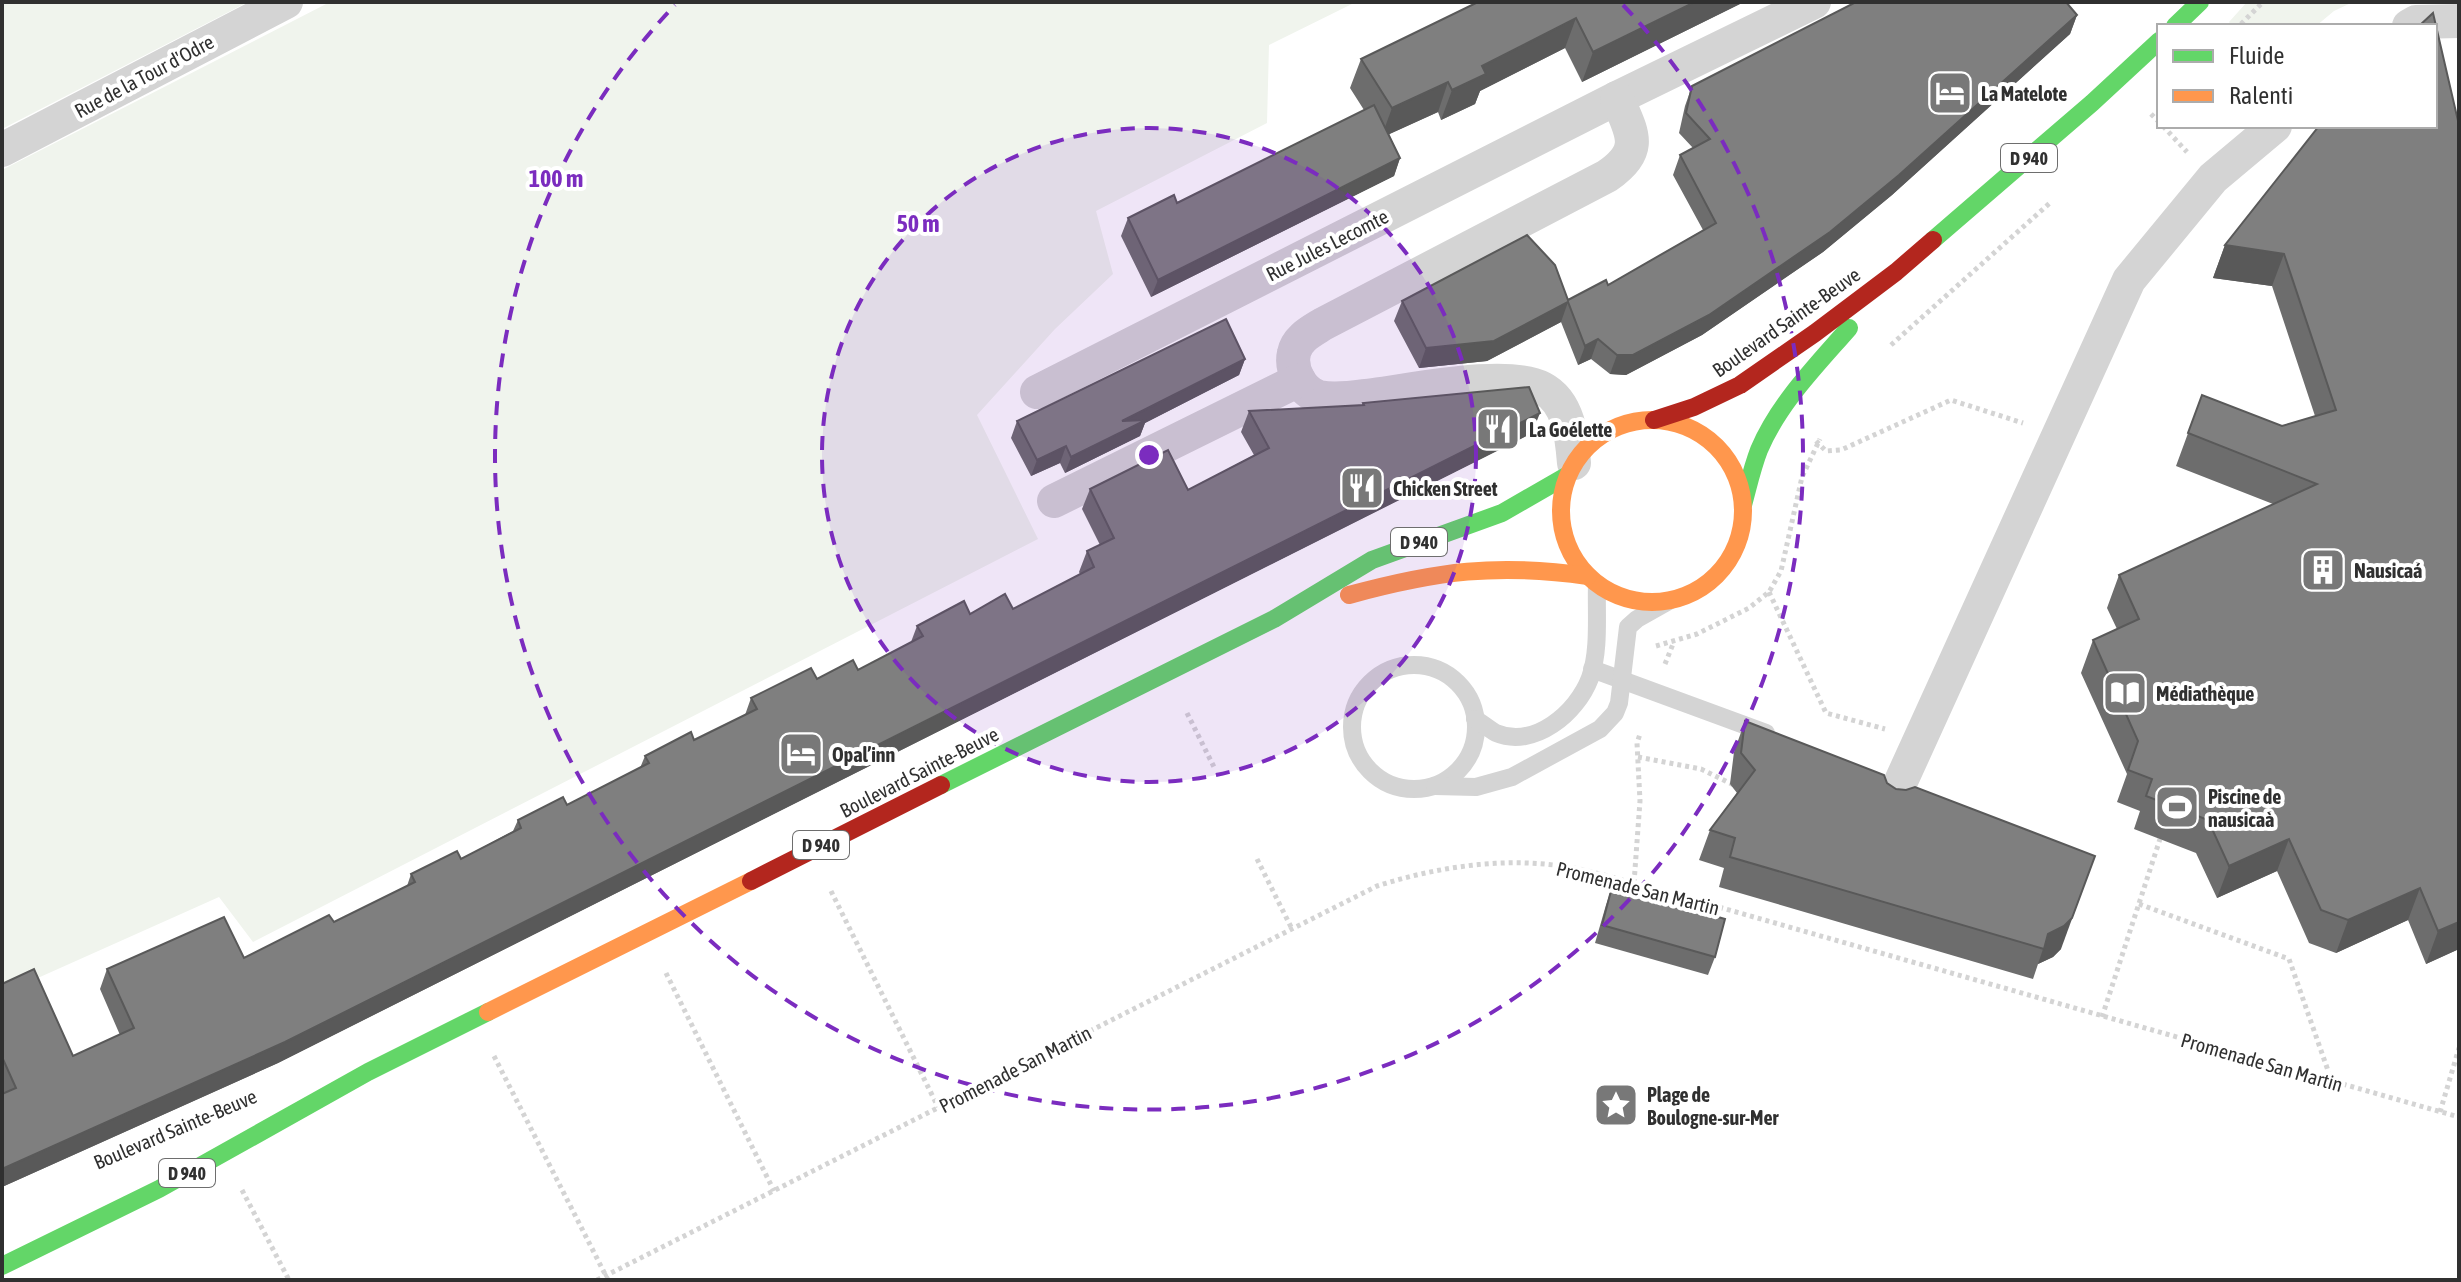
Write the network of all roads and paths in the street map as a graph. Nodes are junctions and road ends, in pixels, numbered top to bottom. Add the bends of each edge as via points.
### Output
1 (286, 2) edge
2 (1814, 2) edge
3 (2200, 2) edge
4 (2263, 2) edge
5 (2459, 21) edge
6 (2177, 24) edge
7 (2241, 24) edge
8 (2412, 24) edge
9 (2157, 43) edge
10 (1617, 98) junction
11 (2157, 108) edge
12 (2151, 114) junction
13 (2157, 120) edge
14 (2139, 124) dead end
15 (2273, 128) edge
16 (2, 150) edge
17 (2059, 194) dead end
18 (1896, 272) junction
19 (1885, 352) dead end
20 (1299, 380) junction
21 (1037, 392) dead end
22 (1654, 420) junction
23 (1825, 431) dead end
24 (2059, 434) junction
25 (1818, 443) junction
26 (1571, 469) junction
27 (1802, 477) dead end
28 (1054, 501) dead end
29 (1743, 505) junction
30 (1593, 580) junction
31 (1769, 592) dead end
32 (1669, 601) junction
33 (1274, 619) junction
34 (1592, 669) junction
35 (1623, 679) junction
36 (1187, 713) dead end
37 (1475, 719) junction
38 (1779, 738) edge
39 (1920, 738) junction
40 (1638, 757) dead end
41 (1215, 769) dead end
42 (1433, 786) junction
43 (1743, 788) edge
44 (1640, 801) dead end
45 (1892, 801) edge
46 (2160, 839) edge
47 (810, 851) junction
48 (1257, 859) dead end
49 (1634, 883) junction
50 (2139, 904) junction
51 (1292, 929) junction
52 (646, 933) junction
53 (2102, 1017) junction
54 (489, 1046) dead end
55 (2459, 1048) edge
56 (368, 1072) junction
57 (2332, 1082) junction
58 (938, 1107) junction
59 (2440, 1112) junction
60 (2459, 1117) edge
61 (230, 1129) dead end
62 (241, 1188) dead end
63 (774, 1191) junction
64 (2, 1266) edge
65 (607, 1278) edge
66 (289, 1280) edge
67 (597, 1280) edge

1 - 16 street, Rue de la Tour d'Odre
2 - 10 street, Rue Jules Lecomte
3 - 6 main road
4 - 7 path
5 - 8 street
9 - 18 main road, Boulevard Sainte-Beuve / D 940
10 - 20 street via 1633,146 1622,166 1309,332 1294,353
10 - 21 street, Rue Jules Lecomte
11 - 12 path
12 - 13 path
12 - 14 path
15 - 24 street via 2213,178 2129,280
17 - 19 path
18 - 22 main road, Boulevard Sainte-Beuve / D 940 via 1740,385
18 - 29 main road, Boulevard Sainte-Beuve / D 940 via 1779,416 1760,448
20 - 26 street via 1313,395 1333,398 1481,382 1535,385 1551,394 1564,412
20 - 28 street
22 - 26 main road via 1608,431
22 - 29 main road via 1692,429 1715,445 1733,468
23 - 25 path
24 - 25 path via 1951,400 1841,450 1826,451
24 - 39 street
25 - 27 path
26 - 30 main road via 1561,502 1562,529 1571,554
26 - 33 main road, Boulevard Sainte-Beuve / D 940 via 1502,513 1372,560
29 - 32 main road via 1738,543 1724,567 1704,587
30 - 32 main road via 1627,599
30 - 33 main road, Boulevard Sainte-Beuve / D 940 via 1510,566 1451,571 1378,586
30 - 34 lane
31 - 39 path via 1826,713
32 - 35 lane via 1628,627
33 - 47 main road, Boulevard Sainte-Beuve / D 940
34 - 35 lane
34 - 37 lane via 1572,706 1554,724 1531,735 1504,735
35 - 38 lane
35 - 42 lane via 1615,713 1590,735 1501,781 1476,787
36 - 41 path
37 - 42 lane via 1475,740 1466,760
37 - 42 lane via 1463,689 1427,666 1395,668 1360,695 1352,728 1362,761 1388,783
39 - 45 street
40 - 43 path via 1701,769
44 - 49 path
46 - 50 path
47 - 52 main road, Boulevard Sainte-Beuve / D 940
47 - 58 path
48 - 51 path
49 - 51 path, Promenade San Martin via 1541,864 1437,870 1377,886
49 - 53 path, Promenade San Martin
50 - 53 path
50 - 57 path via 2289,959
51 - 58 path, Promenade San Martin
52 - 56 main road, Boulevard Sainte-Beuve / D 940
52 - 63 path
53 - 57 path, Promenade San Martin
54 - 65 path
55 - 59 path
56 - 61 main road, Boulevard Sainte-Beuve / D 940
56 - 64 main road, Boulevard Sainte-Beuve / D 940 via 159,1189
57 - 59 path, Promenade San Martin
58 - 63 path, Promenade San Martin
59 - 60 path, Promenade San Martin
62 - 66 path
63 - 65 path, Promenade San Martin
65 - 67 path, Promenade San Martin

